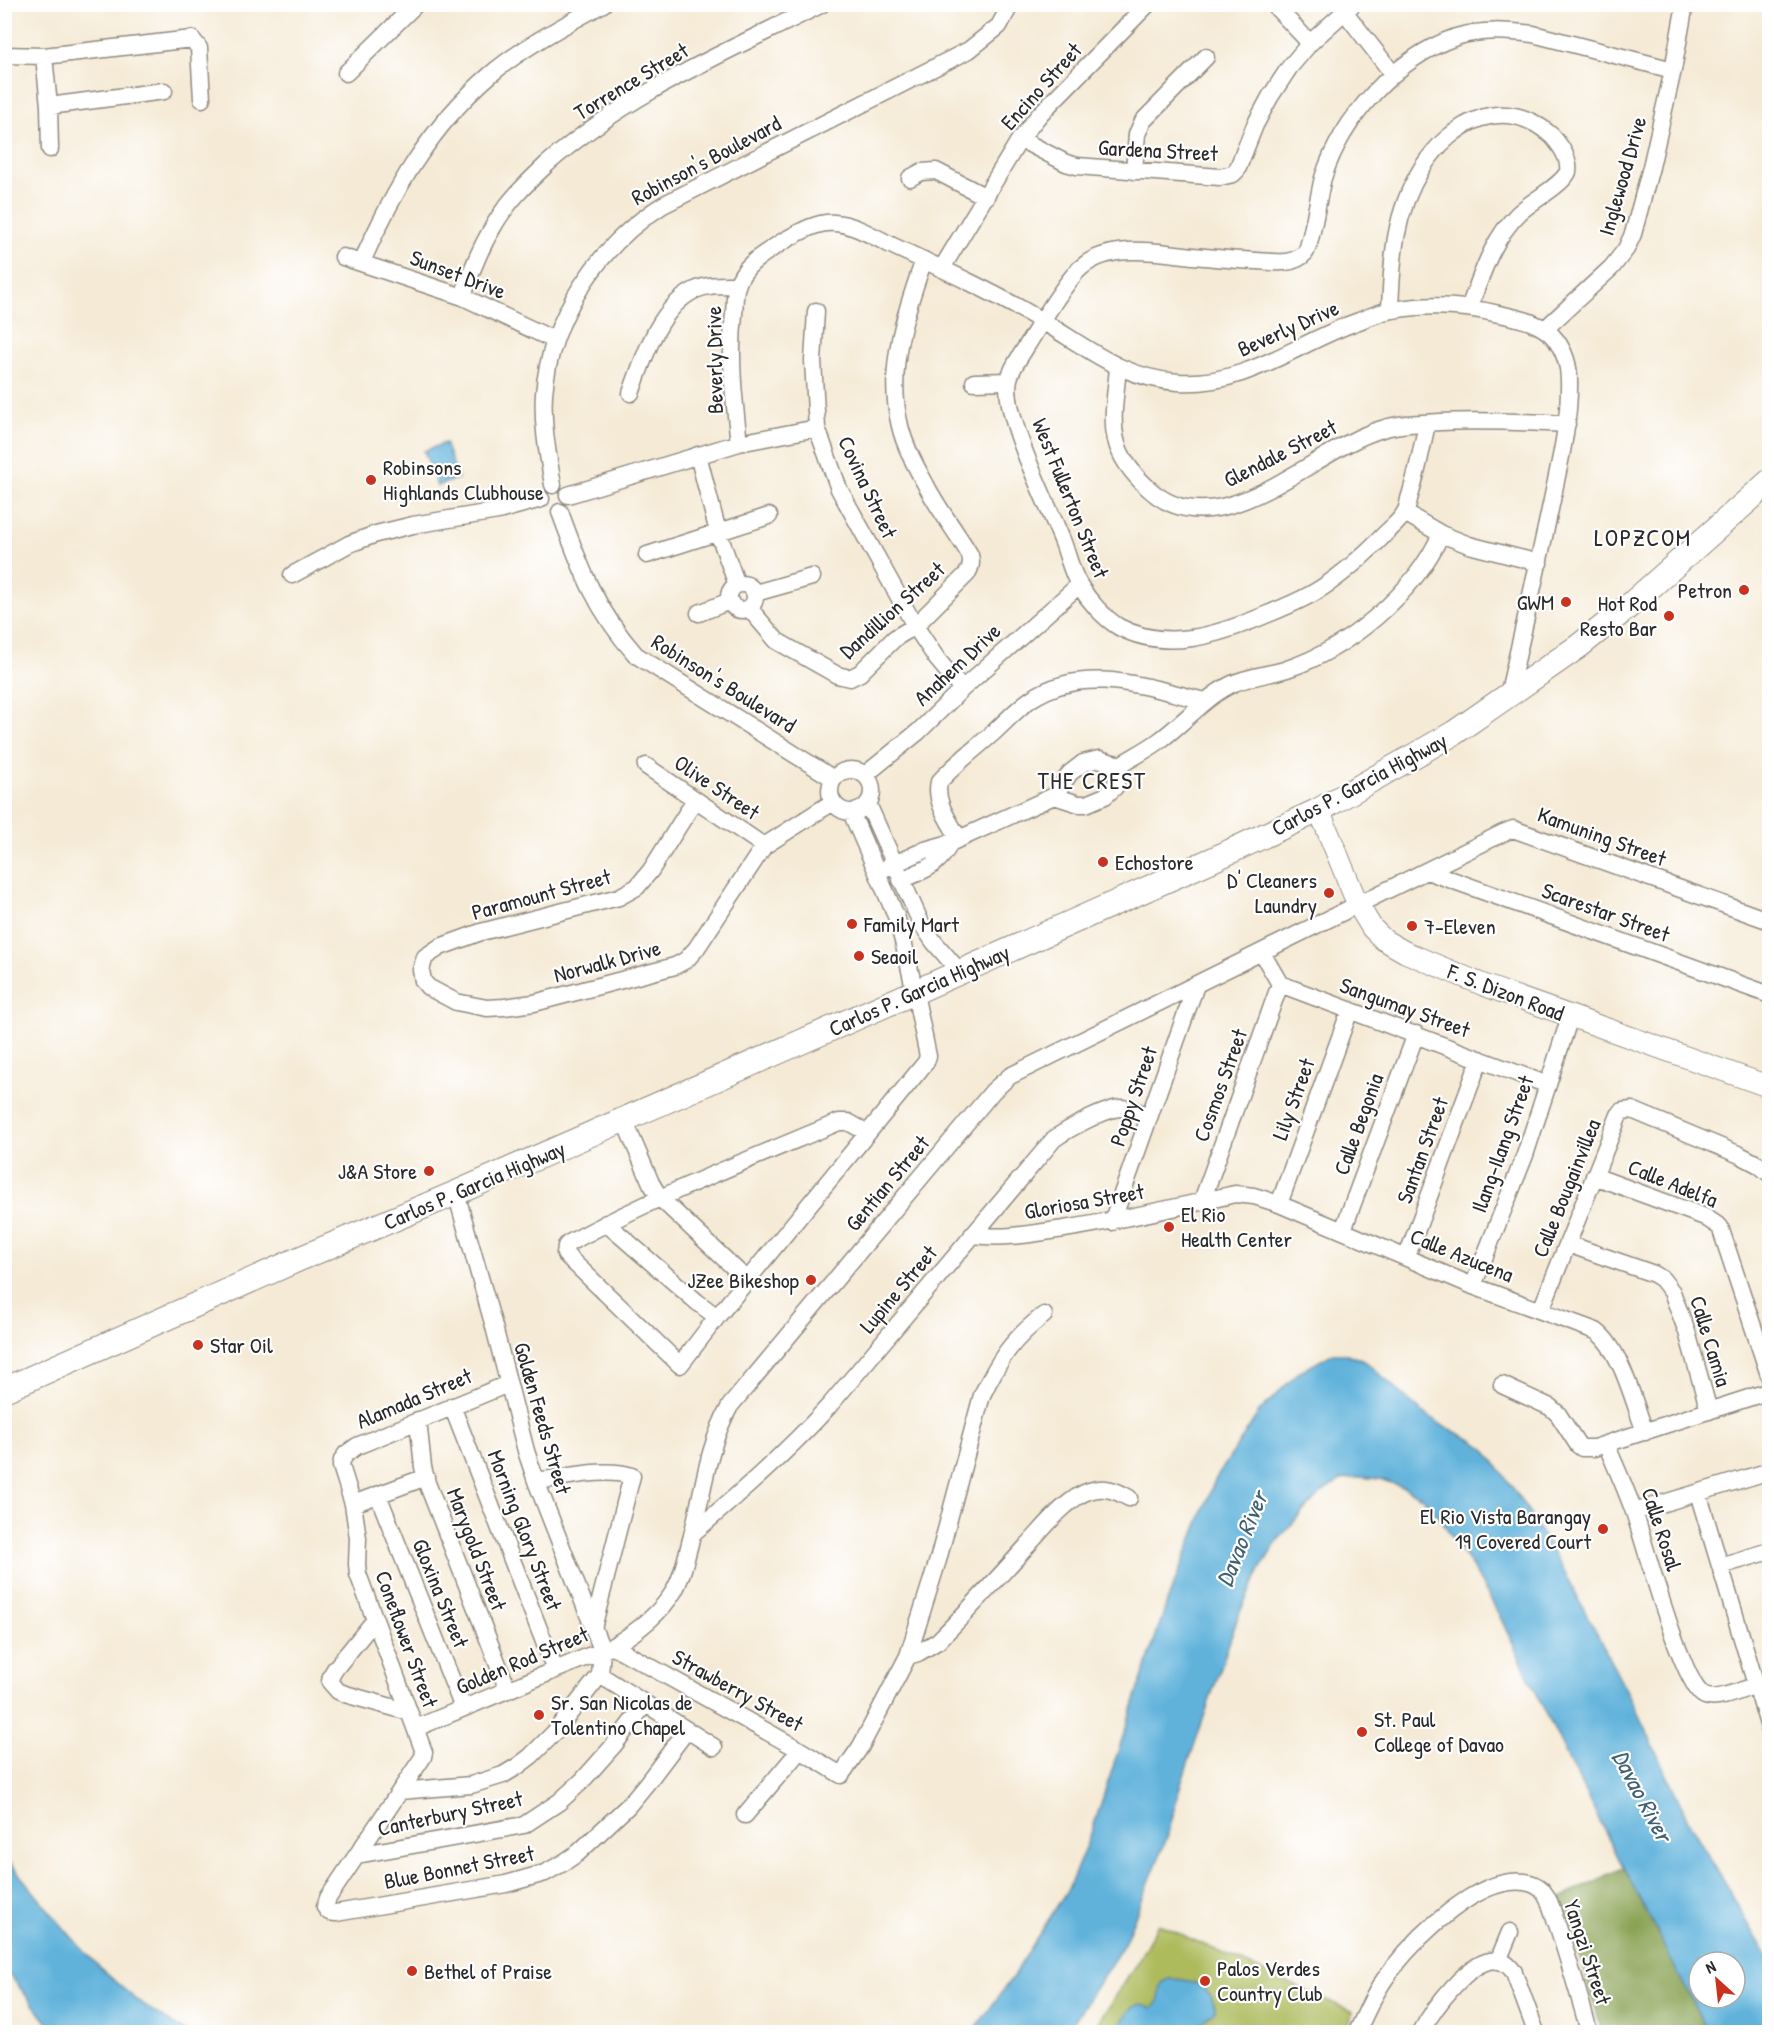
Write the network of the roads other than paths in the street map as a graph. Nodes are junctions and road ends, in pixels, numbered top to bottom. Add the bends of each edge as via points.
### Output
1 (416, 4) edge
2 (603, 4) edge
3 (822, 4) edge
4 (1011, 4) edge
5 (1148, 4) edge
6 (1273, 4) edge
7 (1685, 4) edge
8 (1349, 8) edge
9 (1310, 43) junction
10 (4, 55) edge
11 (44, 56) junction
12 (1206, 57) dead end
13 (1673, 70) junction
14 (346, 74) dead end
15 (1393, 74) junction
16 (164, 91) dead end
17 (202, 99) dead end
18 (49, 106) junction
19 (1020, 139) junction
20 (50, 149) dead end
21 (1134, 171) junction
22 (910, 178) dead end
23 (986, 197) junction
24 (343, 257) dead end
25 (924, 260) junction
26 (362, 262) junction
27 (942, 268) junction
28 (737, 285) junction
29 (462, 297) junction
30 (1469, 308) junction
31 (1390, 310) junction
32 (816, 311) dead end
33 (1041, 321) junction
34 (1546, 328) junction
35 (554, 340) junction
36 (1118, 368) junction
37 (974, 381) dead end
38 (1008, 381) junction
39 (632, 393) dead end
40 (1427, 423) junction
41 (1567, 424) junction
42 (817, 428) junction
43 (739, 443) junction
44 (698, 455) junction
45 (1770, 481) edge
46 (553, 486) junction
47 (568, 495) junction
48 (541, 499) junction
49 (560, 512) junction
50 (1405, 513) junction
51 (769, 516) dead end
52 (718, 532) junction
53 (1441, 534) junction
54 (647, 555) dead end
55 (1539, 563) junction
56 (292, 574) dead end
57 (812, 577) dead end
58 (737, 585) junction
59 (1079, 585) junction
60 (752, 600) junction
61 (730, 601) junction
62 (699, 613) dead end
63 (915, 626) junction
64 (962, 689) junction
65 (1508, 696) junction
66 (1206, 701) junction
67 (1120, 765) junction
68 (645, 766) dead end
69 (865, 775) junction
70 (834, 779) junction
71 (1054, 796) junction
72 (695, 800) junction
73 (833, 802) junction
74 (868, 804) junction
75 (1319, 810) junction
76 (851, 812) junction
77 (954, 841) junction
78 (764, 846) junction
79 (894, 864) junction
80 (1427, 871) junction
81 (877, 872) junction
82 (901, 880) junction
83 (1358, 905) junction
84 (913, 908) junction
85 (896, 916) junction
86 (1770, 921) edge
87 (1262, 953) junction
88 (425, 957) joint
89 (960, 972) junction
90 (1280, 984) junction
91 (1196, 985) junction
92 (915, 992) junction
93 (1770, 995) edge
94 (1350, 1010) junction
95 (1570, 1017) junction
96 (1416, 1034) junction
97 (1480, 1059) junction
98 (1548, 1085) junction
99 (1770, 1087) edge
100 (1149, 1116) junction
101 (624, 1120) junction
102 (868, 1133) junction
103 (1770, 1174) edge
104 (1594, 1176) junction
105 (456, 1193) junction
106 (660, 1198) junction
107 (1203, 1201) junction
108 (1280, 1204) junction
109 (1112, 1222) junction
110 (606, 1223) junction
111 (1343, 1230) junction
112 (972, 1235) junction
113 (1568, 1244) junction
114 (1407, 1256) junction
115 (748, 1281) junction
116 (1473, 1286) junction
117 (1541, 1310) junction
118 (1044, 1315) dead end
119 (717, 1317) junction
120 (1770, 1378) edge
121 (508, 1384) junction
122 (1502, 1385) dead end
123 (4, 1390) edge
124 (1770, 1391) edge
125 (452, 1406) junction
126 (1709, 1411) junction
127 (418, 1420) junction
128 (1645, 1432) junction
129 (1606, 1444) junction
130 (342, 1460) joint
131 (1770, 1471) edge
132 (426, 1477) junction
133 (536, 1481) junction
134 (1698, 1493) junction
135 (378, 1495) junction
136 (1129, 1498) dead end
137 (353, 1504) junction
138 (1634, 1512) junction
139 (693, 1533) junction
140 (1770, 1551) edge
141 (1720, 1566) junction
142 (374, 1621) junction
143 (593, 1628) junction
144 (607, 1648) junction
145 (908, 1656) junction
146 (555, 1670) junction
147 (600, 1675) junction
148 (1756, 1685) junction
149 (508, 1690) junction
150 (645, 1704) junction
151 (463, 1708) junction
152 (409, 1712) junction
153 (416, 1728) junction
154 (687, 1730) junction
155 (1770, 1731) edge
156 (714, 1747) dead end
157 (800, 1750) junction
158 (400, 1791) junction
159 (746, 1815) dead end
160 (357, 1855) junction
161 (325, 1907) joint
162 (1510, 1932) dead end
163 (1498, 1961) junction
164 (1357, 2032) edge
165 (1421, 2032) edge
166 (1536, 2032) edge
167 (1589, 2032) edge

1 - 14 street
2 - 26 street via 514,57 457,107 406,173
3 - 29 street, Torrence Street via 640,96 567,147 515,196 496,221
4 - 35 street, Robinson's Boulevard via 999,26 969,50 642,218 596,265
5 - 19 street, Encino Street
6 - 9 street
7 - 13 street, Inglewood Drive
8 - 9 street, Gardena Street
8 - 15 street
9 - 21 street, Gardena Street via 1270,97 1233,174 1220,177
10 - 11 street
11 - 17 street via 192,39 199,48
11 - 18 street
12 - 21 street via 1143,121 1137,134
13 - 15 street via 1533,34 1486,31 1447,41
13 - 34 street, Inglewood Drive via 1651,167 1626,249
15 - 33 street via 1342,134 1324,174 1309,246 1302,256 1287,262 1118,251 1095,259 1076,272
16 - 18 street
18 - 20 street
19 - 21 street, Gardena Street via 1066,163
19 - 23 street, Encino Street
22 - 23 street via 936,171
23 - 27 street, Encino Street
24 - 26 street, Sunset Drive
25 - 27 street, Beverly Drive
25 - 28 street, Beverly Drive via 846,225 826,223 798,233 764,253 748,266
25 - 63 street, Dandillion Street via 900,333 896,367 898,416 908,450 972,562 967,573
26 - 29 street, Sunset Drive
27 - 33 street, Beverly Drive
28 - 39 street via 706,287 684,297 666,316 647,347
28 - 43 street, Beverly Drive via 732,378
29 - 35 street, Sunset Drive
30 - 31 street, Beverly Drive
30 - 31 street via 1501,234 1518,214 1569,172 1559,143 1544,129 1518,115 1490,114 1473,120 1447,138 1423,167 1397,229
30 - 34 street, Beverly Drive
31 - 36 street, Beverly Drive via 1344,326 1238,375 1177,382
32 - 42 street via 813,361
33 - 36 street, Beverly Drive
33 - 38 street
34 - 41 street via 1566,359
35 - 46 street, Robinson's Boulevard via 544,392 544,426
36 - 40 street, Glendale Street via 1113,421 1119,451 1159,499 1185,509 1199,511 1236,503 1364,436 1394,426
37 - 38 street
38 - 59 street, West Fullerton Street via 1021,444
40 - 41 street, Glendale Street via 1483,420
40 - 50 street, West Fullerton Street
41 - 55 street
42 - 43 street, Covina Street
42 - 63 street, Covina Street via 839,489
43 - 44 street, Covina Street
44 - 47 street, Covina Street
44 - 52 street
45 - 65 highway, Carlos P. Garcia Highway via 1629,606
46 - 47 street via 564,488
46 - 48 street via 545,490
47 - 49 street via 569,503
48 - 49 street via 549,512
48 - 56 street via 376,534
49 - 70 street, Robinson's Boulevard via 594,597 616,634 636,655
50 - 53 street
50 - 59 street, West Fullerton Street via 1373,546 1316,592 1249,622 1194,639 1143,636 1120,627 1103,615
51 - 52 street
52 - 54 street
52 - 58 street
53 - 55 street
53 - 66 street via 1411,581 1369,624 1299,664 1233,684
55 - 65 street
57 - 60 street
58 - 60 street via 748,585
58 - 61 street via 730,591
59 - 64 street, Anahem Drive
60 - 61 street via 738,609
60 - 63 street, Dandillion Street via 777,641 843,678 860,673 885,646
61 - 62 street
63 - 64 street, Covina Street
64 - 69 street, Anahem Drive
65 - 75 highway, Carlos P. Garcia Highway via 1454,733
66 - 67 street via 1159,741
66 - 77 street via 1115,681 1093,680 1072,681 1030,700 939,783 940,802
67 - 71 street via 1099,759 1083,763 1070,773
67 - 71 street via 1115,787 1105,796 1079,804
68 - 72 street, Olive Street
69 - 70 street via 851,770
69 - 74 street via 872,787
70 - 73 street via 830,788
71 - 77 street
72 - 78 street, Olive Street
72 - 88 street, Paramount Street via 651,870 628,893 481,932 440,947
73 - 76 street via 841,810
73 - 78 street, Norwalk Drive
74 - 76 street
74 - 79 street
75 - 83 main road, F. S. Dizon Road
75 - 89 highway, Carlos P. Garcia Highway
76 - 81 street
77 - 79 street
77 - 82 street via 933,866
78 - 88 street, Norwalk Drive via 696,949 675,966 534,1003 487,1008 456,1002 428,987 421,975
79 - 81 street
79 - 82 street
80 - 83 street, Kamuning Street
80 - 86 street, Kamuning Street via 1513,829
80 - 93 street, Scarestar Street
81 - 85 street
82 - 84 street
83 - 87 street, Gentian Street
83 - 95 main road, F. S. Dizon Road via 1384,940 1405,952
84 - 85 street
84 - 89 street via 934,942
85 - 92 street
87 - 90 street
87 - 91 street, Gentian Street
89 - 92 highway, Carlos P. Garcia Highway
90 - 94 street, Sangumay Street
90 - 107 street, Cosmos Street
91 - 100 street, Poppy Street
91 - 139 street, Gentian Street via 1017,1072 998,1085 730,1406 712,1453
92 - 101 highway, Carlos P. Garcia Highway
92 - 102 street via 927,1060
94 - 96 street, Sangumay Street
94 - 108 street, Lily Street
95 - 98 street, Ilang-Ilang Street
95 - 99 main road, F. S. Dizon Road
96 - 97 street, Sangumay Street
96 - 111 street, Calle Begonia
97 - 98 street, Sangumay Street
97 - 114 street, Santan Street
98 - 116 street, Ilang-Ilang Street
100 - 109 street, Poppy Street
100 - 112 street, Lupine Street via 1121,1107 1062,1133
101 - 105 highway, Carlos P. Garcia Highway
101 - 106 street
102 - 106 street via 848,1122 838,1122
102 - 115 street
103 - 104 street, Calle Bougainvillea via 1740,1155 1632,1110 1619,1115
104 - 113 street, Calle Bougainvillea
104 - 120 street, Calle Adelfa via 1705,1217 1720,1227
105 - 121 street, Golden Feeds Street
105 - 123 highway, Carlos P. Garcia Highway
106 - 110 street
106 - 115 street
107 - 108 street, Calle Azucena via 1235,1194
107 - 109 street, Gloriosa Street
108 - 111 street, Calle Azucena
109 - 112 street, Gloriosa Street via 1008,1237
110 - 119 street
110 - 119 street via 569,1243 565,1254 680,1365
111 - 114 street, Calle Azucena
112 - 139 street, Lupine Street via 800,1438
113 - 117 street, Calle Bougainvillea
113 - 126 street, Calle Camia via 1654,1275 1668,1285 1687,1332
114 - 116 street, Calle Azucena
115 - 119 street
116 - 117 street, Calle Azucena
117 - 128 street, Calle Azucena via 1603,1335 1618,1360
118 - 145 street via 1015,1340 982,1395
121 - 125 street, Alamada Street
121 - 133 street, Golden Feeds Street
122 - 129 street via 1550,1407 1582,1448
124 - 126 street
125 - 127 street, Alamada Street
125 - 146 street, Morning Glory Street
126 - 128 street
127 - 130 street, Alamada Street via 357,1446
127 - 132 street, Marygold Street
128 - 129 street
129 - 138 street, Calle Rosal
130 - 137 street, Coneflower Street
131 - 134 street
132 - 135 street
132 - 149 street, Marygold Street
133 - 143 street, Golden Feeds Street
133 - 143 street via 597,1473 632,1476
134 - 138 street
134 - 141 street
135 - 137 street
135 - 151 street, Gloxina Street
136 - 145 street via 1102,1488 1086,1492 1069,1504 938,1641
137 - 142 street, Coneflower Street via 359,1545 358,1574
138 - 148 street, Calle Rosal via 1663,1606 1698,1690 1709,1698
139 - 144 street, Gentian Street via 674,1591 638,1629
140 - 141 street
141 - 148 street
142 - 152 street, Coneflower Street
142 - 152 street via 335,1669 330,1682 345,1694
143 - 144 street, Golden Feeds Street
144 - 146 street, Golden Rod Street
144 - 147 street
144 - 157 street, Strawberry Street
145 - 157 street, Strawberry Street via 861,1746 841,1775
146 - 149 street, Golden Rod Street
147 - 150 street
147 - 158 street via 554,1733 531,1756 503,1775 471,1785
148 - 155 street
149 - 151 street, Golden Rod Street
150 - 154 street
150 - 160 street, Canterbury Street via 582,1782 524,1825
151 - 153 street, Golden Rod Street
152 - 153 street, Coneflower Street
153 - 158 street, Coneflower Street via 423,1757
154 - 156 street
154 - 161 street, Blue Bonnet Street via 628,1806 578,1852 545,1873 506,1884 336,1913
157 - 159 street
158 - 160 street, Coneflower Street
160 - 161 street, Coneflower Street
162 - 163 street
163 - 165 street via 1488,1961 1463,1978
163 - 166 street via 1514,1972
164 - 167 street, Yangzi Street via 1377,1992 1412,1946 1459,1905 1485,1889 1510,1881 1533,1884 1549,1901

